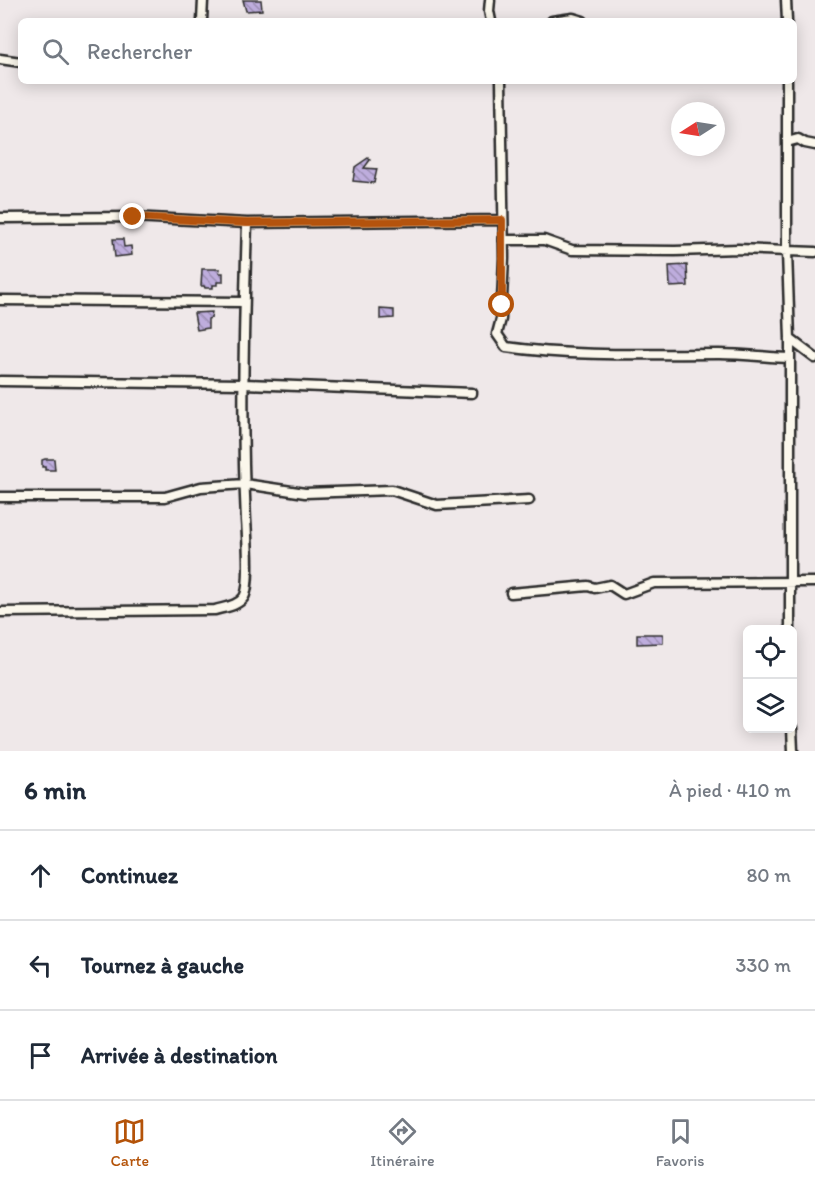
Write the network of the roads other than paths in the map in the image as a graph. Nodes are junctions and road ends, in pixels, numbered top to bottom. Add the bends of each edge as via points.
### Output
1 (203, 0) edge
2 (490, 0) edge
3 (786, 0) edge
4 (202, 18) edge
5 (491, 18) edge
6 (787, 18) edge
7 (0, 59) edge
8 (18, 62) edge
9 (501, 84) edge
10 (787, 84) edge
11 (787, 142) junction
12 (815, 145) edge
13 (0, 218) edge
14 (502, 220) junction
15 (247, 223) junction
16 (503, 240) junction
17 (788, 252) junction
18 (815, 252) edge
19 (0, 300) edge
20 (244, 302) junction
21 (790, 339) junction
22 (789, 358) junction
23 (815, 358) edge
24 (0, 381) edge
25 (244, 384) junction
26 (472, 393) dead end
27 (246, 484) junction
28 (0, 497) edge
29 (529, 500) dead end
30 (790, 582) junction
31 (815, 582) edge
32 (511, 593) dead end
33 (0, 612) edge
34 (790, 625) edge
35 (792, 733) edge
36 (793, 751) edge

1 - 4 street
2 - 5 street
3 - 6 street
7 - 8 street
9 - 14 street
10 - 11 street
11 - 12 street via 798,139
11 - 17 street
13 - 15 street via 133,217
14 - 15 street
14 - 16 street
15 - 20 street
16 - 17 street via 544,240 580,251
16 - 22 street via 502,305 497,334 506,347
17 - 18 street
17 - 21 street
19 - 20 street
20 - 25 street
21 - 22 street
21 - 23 street
22 - 30 street
24 - 25 street
25 - 26 street
25 - 27 street
27 - 28 street via 201,487 165,497
27 - 29 street via 305,493 392,490 437,505
27 - 33 street via 247,581 244,597 235,605 215,610
30 - 31 street
30 - 32 street via 654,583 624,594 610,585
30 - 34 street
35 - 36 street

